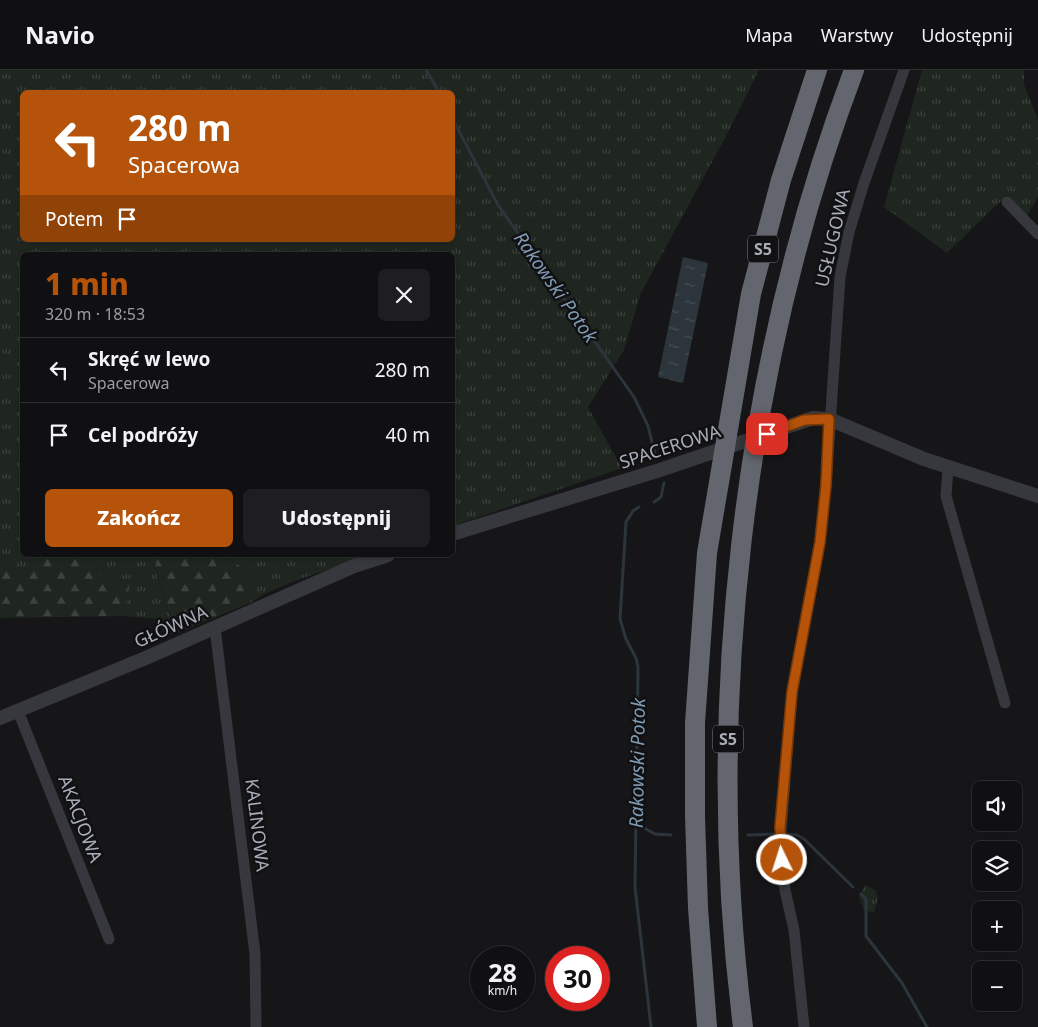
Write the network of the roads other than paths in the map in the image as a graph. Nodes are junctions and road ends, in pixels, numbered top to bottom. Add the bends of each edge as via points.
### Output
1 (817, 70) edge
2 (854, 70) edge
3 (904, 70) edge
4 (1007, 202) dead end
5 (1038, 234) edge
6 (829, 419) junction
7 (948, 467) junction
8 (1038, 496) edge
9 (455, 533) edge
10 (382, 557) edge
11 (215, 628) junction
12 (1005, 703) dead end
13 (18, 710) junction
14 (0, 718) edge
15 (109, 939) dead end
16 (256, 1027) edge
17 (707, 1027) edge
18 (743, 1027) edge
19 (804, 1027) edge

1 - 17 highway, S5 via 781,180 752,294 707,553 695,724 697,898
2 - 18 highway, S5 via 814,189 785,303 759,421 739,564 728,726 728,814 731,903
3 - 6 street, USŁUGOWA via 849,232 840,277
4 - 5 street
6 - 7 street, SPACEROWA
6 - 9 street, SPACEROWA via 804,420 732,447
6 - 19 street, USŁUGOWA via 820,542 792,692 780,827
7 - 8 street, SPACEROWA
7 - 12 street via 946,496
10 - 11 street, GŁÓWNA via 354,566
11 - 13 street, GŁÓWNA
11 - 16 street, KALINOWA via 255,954
13 - 14 street, GŁÓWNA
13 - 15 street, AKACJOWA

